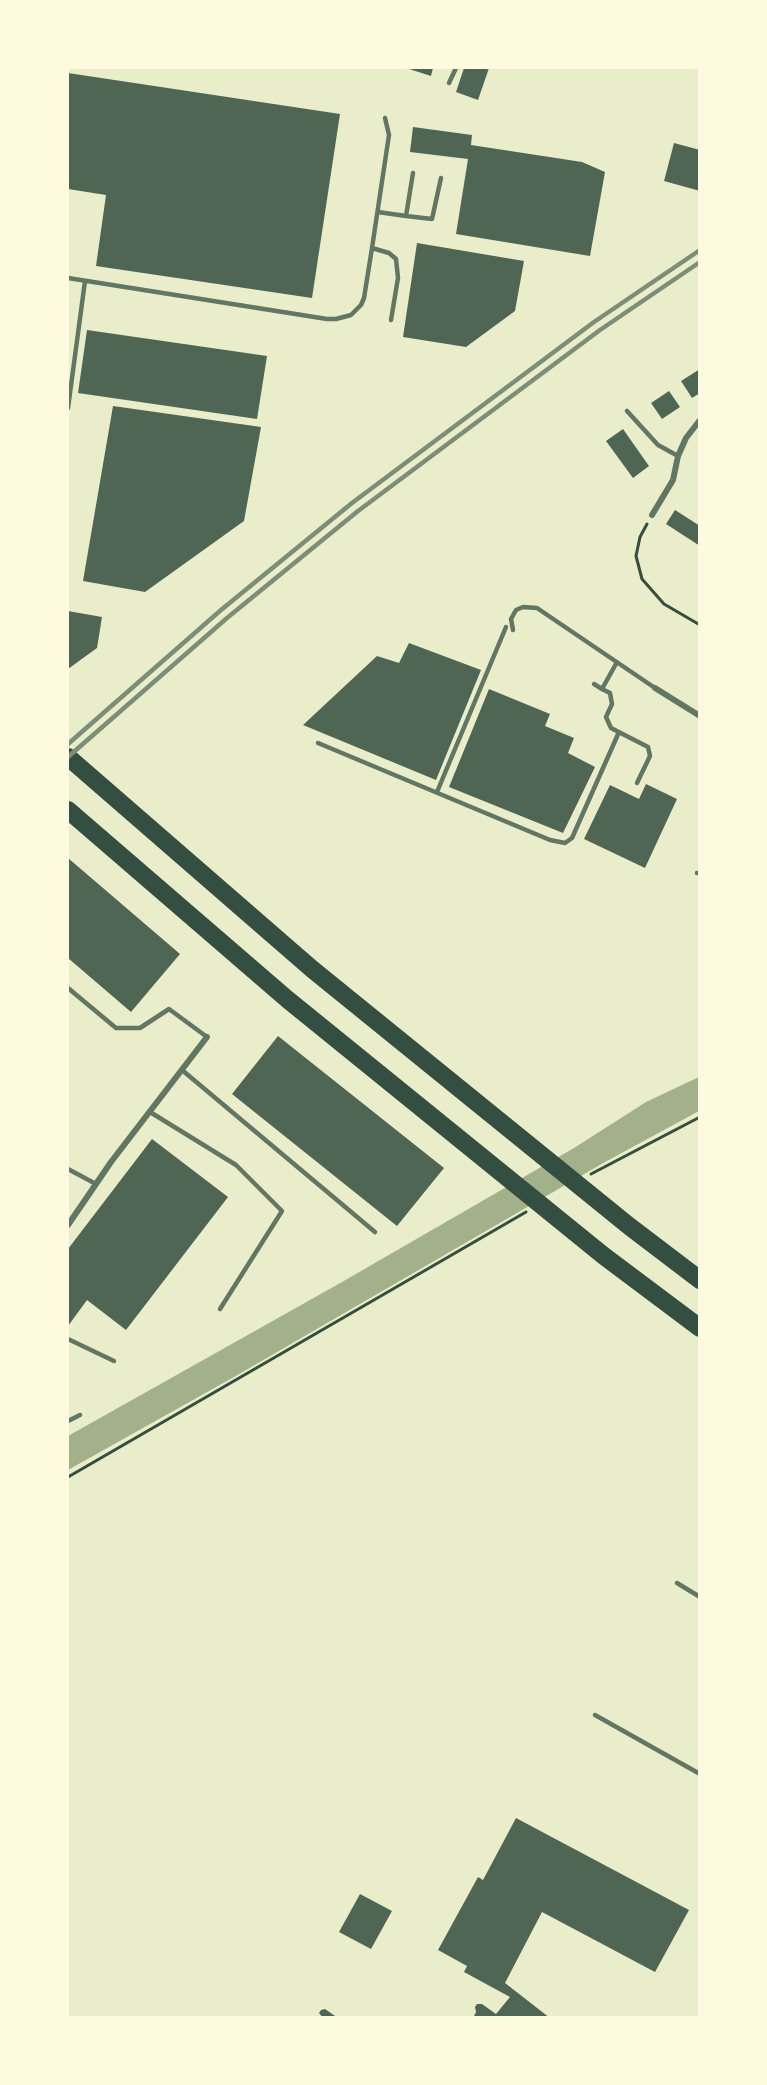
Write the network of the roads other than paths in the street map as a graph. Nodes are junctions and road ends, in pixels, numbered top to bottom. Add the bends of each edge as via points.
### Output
1 (456, 68) edge
2 (449, 83) dead end
3 (385, 118) dead end
4 (413, 173) dead end
5 (441, 178) dead end
6 (378, 212) junction
7 (406, 216) junction
8 (372, 249) junction
9 (68, 278) edge
10 (86, 280) junction
11 (391, 320) dead end
12 (68, 408) edge
13 (627, 411) dead end
14 (699, 420) edge
15 (678, 456) junction
16 (652, 515) road end
17 (506, 627) dead end
18 (513, 630) dead end
19 (617, 662) junction
20 (594, 684) dead end
21 (655, 688) joint
22 (602, 689) junction
23 (699, 716) edge
24 (619, 732) junction
25 (318, 743) dead end
26 (68, 758) edge
27 (637, 783) dead end
28 (436, 792) junction
29 (68, 810) edge
30 (68, 988) edge
31 (207, 1037) joint
32 (182, 1070) junction
33 (150, 1112) junction
34 (68, 1168) edge
35 (96, 1184) junction
36 (68, 1225) edge
37 (375, 1232) dead end
38 (699, 1280) edge
39 (220, 1309) dead end
40 (699, 1328) edge
41 (68, 1339) edge
42 (114, 1361) dead end
43 (80, 1415) dead end
44 (68, 1421) edge
45 (677, 1583) dead end
46 (699, 1597) edge
47 (595, 1715) dead end
48 (699, 1774) edge

1 - 2 lane
3 - 6 lane via 389,135
4 - 7 lane
5 - 7 lane via 432,219
6 - 7 lane
6 - 8 lane
8 - 10 lane via 361,305 351,315 336,320
8 - 11 lane via 396,259 398,278
9 - 10 lane
10 - 12 lane
13 - 15 lane via 658,446
14 - 15 street
15 - 16 street via 673,480
17 - 28 lane
18 - 19 lane via 511,619 516,610 537,608
19 - 21 lane
19 - 22 lane
20 - 22 lane
21 - 23 street
22 - 24 lane via 610,693 612,704 606,717 611,728
24 - 27 lane via 648,747 650,756
24 - 28 lane via 572,838 565,843
25 - 28 lane
26 - 38 highway via 312,969
29 - 40 highway via 287,999 604,1256
30 - 31 lane via 116,1028 140,1028 169,1009
31 - 32 street
32 - 33 street
32 - 37 lane
33 - 35 street
33 - 39 lane via 236,1165 282,1211
34 - 35 lane
35 - 36 street
41 - 42 lane
43 - 44 lane
45 - 46 lane
47 - 48 lane

